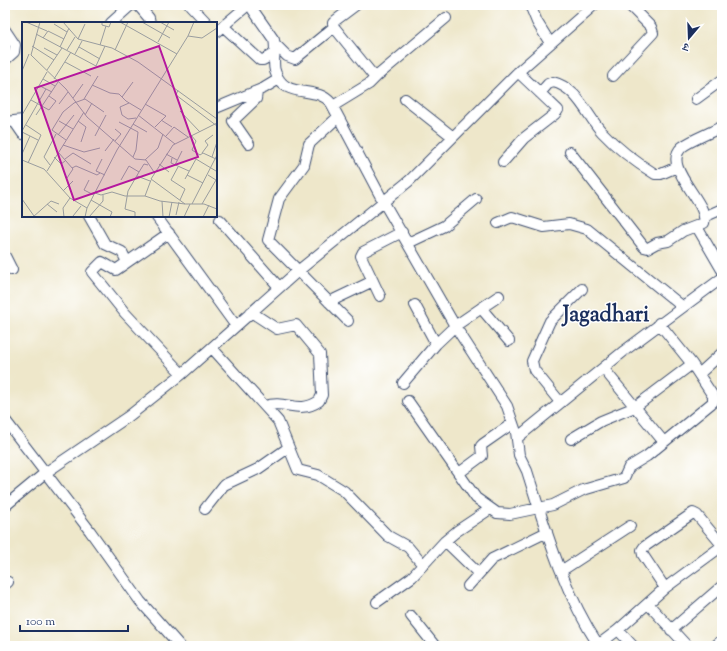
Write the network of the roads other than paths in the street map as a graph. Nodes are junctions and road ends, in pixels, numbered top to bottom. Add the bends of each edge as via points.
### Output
1 (130, 5) edge
2 (138, 5) edge
3 (190, 5) edge
4 (248, 5) edge
5 (252, 5) edge
6 (530, 5) edge
7 (594, 5) edge
8 (629, 5) edge
9 (352, 6) edge
10 (446, 18) dead end
11 (113, 22) edge
12 (150, 22) edge
13 (206, 22) edge
14 (334, 27) junction
15 (220, 29) edge
16 (5, 30) edge
17 (550, 42) junction
18 (275, 49) junction
19 (5, 60) edge
20 (518, 72) junction
21 (377, 76) junction
22 (613, 76) dead end
23 (279, 79) junction
24 (722, 80) edge
25 (257, 92) junction
26 (540, 93) junction
27 (405, 99) dead end
28 (696, 99) dead end
29 (333, 106) junction
30 (217, 108) edge
31 (338, 117) junction
32 (14, 121) edge
33 (721, 127) edge
34 (22, 133) edge
35 (453, 137) junction
36 (250, 144) dead end
37 (570, 152) dead end
38 (503, 162) dead end
39 (677, 166) junction
40 (476, 199) dead end
41 (383, 201) junction
42 (722, 209) edge
43 (90, 217) edge
44 (157, 217) edge
45 (704, 217) junction
46 (220, 220) dead end
47 (498, 223) dead end
48 (697, 226) junction
49 (402, 232) junction
50 (169, 233) junction
51 (408, 243) junction
52 (5, 256) edge
53 (127, 262) junction
54 (12, 270) dead end
55 (722, 270) edge
56 (298, 271) junction
57 (722, 278) edge
58 (372, 281) junction
59 (279, 287) junction
60 (582, 289) dead end
61 (380, 296) dead end
62 (499, 296) dead end
63 (329, 302) junction
64 (415, 305) dead end
65 (683, 306) junction
66 (481, 308) junction
67 (251, 312) junction
68 (348, 321) dead end
69 (659, 323) junction
70 (236, 326) junction
71 (455, 326) junction
72 (509, 342) dead end
73 (436, 344) junction
74 (212, 348) junction
75 (722, 353) edge
76 (692, 364) junction
77 (603, 368) junction
78 (182, 374) junction
79 (699, 374) junction
80 (403, 383) dead end
81 (408, 401) dead end
82 (560, 402) junction
83 (265, 406) junction
84 (635, 407) junction
85 (5, 420) edge
86 (513, 423) junction
87 (517, 438) junction
88 (572, 439) dead end
89 (663, 441) junction
90 (288, 448) junction
91 (45, 473) junction
92 (458, 473) junction
93 (5, 506) edge
94 (539, 508) junction
95 (205, 509) dead end
96 (490, 509) junction
97 (630, 526) dead end
98 (547, 532) junction
99 (445, 541) junction
100 (722, 546) edge
101 (423, 565) junction
102 (561, 571) junction
103 (478, 573) junction
104 (468, 586) dead end
105 (722, 586) edge
106 (666, 588) junction
107 (378, 602) dead end
108 (648, 604) junction
109 (411, 616) dead end
110 (618, 630) junction
111 (672, 630) junction
112 (722, 640) edge
113 (598, 645) edge
114 (180, 646) edge
115 (435, 646) edge
116 (633, 646) edge
117 (687, 646) edge
118 (715, 646) edge

1 - 11 street
2 - 12 street
3 - 13 street
4 - 15 street
5 - 18 street via 271,34
6 - 17 street
7 - 17 street
8 - 22 street via 651,27 653,33
9 - 14 street via 336,20
10 - 21 street
14 - 18 street via 295,60
14 - 21 street via 372,74
15 - 18 street via 260,60
16 - 19 street via 16,45 14,52
17 - 20 street
18 - 23 street via 274,65
20 - 26 street
20 - 35 street
21 - 29 street
23 - 25 street
23 - 29 street via 294,91 327,98
24 - 28 street
25 - 30 street
25 - 36 street via 256,99 233,121
26 - 38 street via 555,106 557,112 524,138
26 - 39 street via 553,82 562,86 582,104 602,133 655,174 661,174
27 - 35 street
29 - 31 street
31 - 41 street
31 - 56 street via 309,144 304,164 281,194 268,235 269,243
32 - 34 street
33 - 39 street via 682,147
35 - 41 street via 409,181
37 - 48 street via 646,248 668,241
39 - 45 street
40 - 51 street via 444,226
41 - 49 street
41 - 56 street
42 - 45 street
43 - 53 street via 105,244 122,252
44 - 50 street
45 - 48 street via 704,223
46 - 59 street
47 - 65 street via 512,217 544,227 569,224 587,229
48 - 55 street
49 - 51 street
49 - 58 street via 363,252 361,256
50 - 53 street
50 - 70 street
51 - 71 street
52 - 54 street
53 - 78 street via 114,270 102,262 93,269 92,274
56 - 59 street
56 - 63 street
57 - 65 street
58 - 61 street
58 - 63 street
59 - 67 street
60 - 82 street via 550,321 532,361 534,370
62 - 66 street
63 - 68 street
64 - 73 street
65 - 69 street
66 - 71 street
66 - 72 street
67 - 70 street
67 - 83 street via 277,329 296,325 318,350 321,359 322,395 319,401 302,408 278,403
69 - 76 street
69 - 77 street
70 - 74 street
71 - 73 street
71 - 86 street via 502,399
73 - 80 street
74 - 78 street
74 - 83 street
75 - 79 street
76 - 79 street
76 - 84 street
77 - 82 street
77 - 84 street
78 - 91 street via 129,416
79 - 89 street via 713,396 713,402
81 - 92 street
82 - 87 street
83 - 90 street via 278,421
84 - 88 street via 601,421
84 - 89 street
85 - 91 street
86 - 87 street
86 - 92 street via 483,444 482,456
87 - 94 street via 519,455
89 - 94 street via 629,468 622,480 584,490 560,502
90 - 95 street via 258,469 224,485
90 - 101 street via 298,470 318,475 344,491 388,536 408,547
91 - 93 street
91 - 114 street via 140,601
92 - 96 street via 476,498
94 - 96 street via 510,514 497,513
94 - 98 street
96 - 99 street
97 - 102 street
98 - 102 street
98 - 103 street via 492,559
99 - 101 street
99 - 103 street
100 - 106 street
100 - 106 street via 693,513 644,547 642,552
101 - 107 street via 406,582
102 - 113 street via 579,614
103 - 104 street
105 - 111 street
106 - 108 street
108 - 110 street
108 - 111 street
109 - 115 street
110 - 113 street
110 - 116 street
111 - 117 street
112 - 118 street

